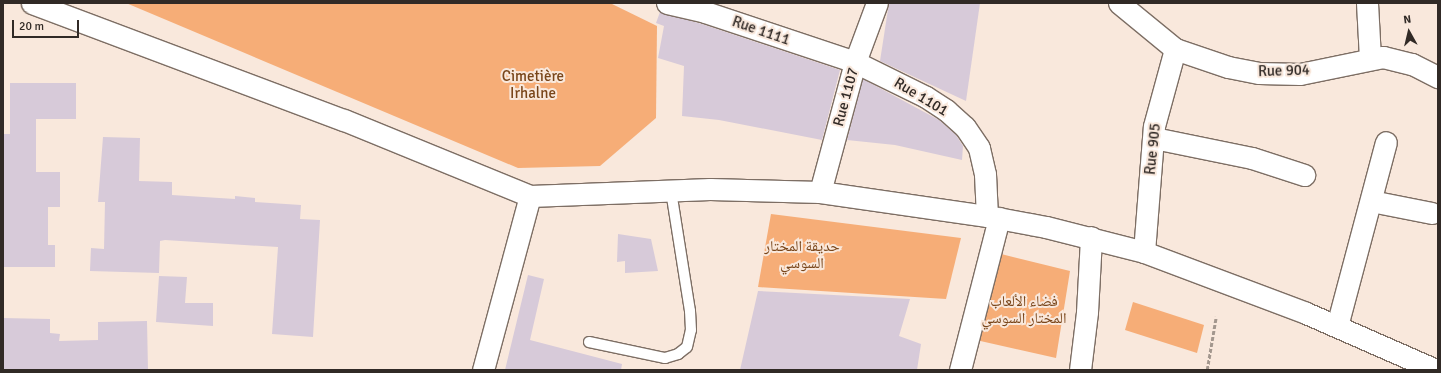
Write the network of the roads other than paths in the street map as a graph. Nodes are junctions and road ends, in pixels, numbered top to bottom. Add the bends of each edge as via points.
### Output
1 (32, 3) edge
2 (666, 3) edge
3 (878, 3) edge
4 (1119, 3) edge
5 (1367, 3) edge
6 (1175, 49) junction
7 (1370, 58) junction
8 (855, 62) junction
9 (1438, 78) edge
10 (1154, 138) junction
11 (1386, 142) dead end
12 (1304, 175) dead end
13 (671, 191) junction
14 (820, 192) junction
15 (530, 196) junction
16 (1371, 201) junction
17 (1432, 213) dead end
18 (993, 217) junction
19 (1091, 237) junction
20 (1144, 252) junction
21 (1337, 326) junction
22 (589, 342) dead end
23 (483, 370) edge
24 (960, 370) edge
25 (1080, 370) edge
26 (1436, 370) edge

1 - 15 street via 344,120
2 - 8 street, Rue 1111 via 718,16
3 - 8 street, Rue 1107
4 - 6 street
5 - 7 street
6 - 7 street, Rue 904 via 1258,74 1300,74
6 - 10 street, Rue 905 via 1154,126
7 - 9 street, Rue 904 via 1397,59
8 - 14 street, Rue 1107
8 - 18 street, Rue 1101 via 926,97 965,127 979,148
10 - 12 street via 1252,158
10 - 20 street, Rue 905
11 - 16 street
13 - 14 street via 710,189
13 - 15 street
13 - 22 lane via 690,311 691,330 687,347 678,354 665,358
14 - 18 street
15 - 23 street
16 - 17 street
16 - 21 street
18 - 19 street
18 - 24 street, Rue 1101
19 - 20 street
19 - 25 street via 1087,312
20 - 21 street
21 - 26 street

